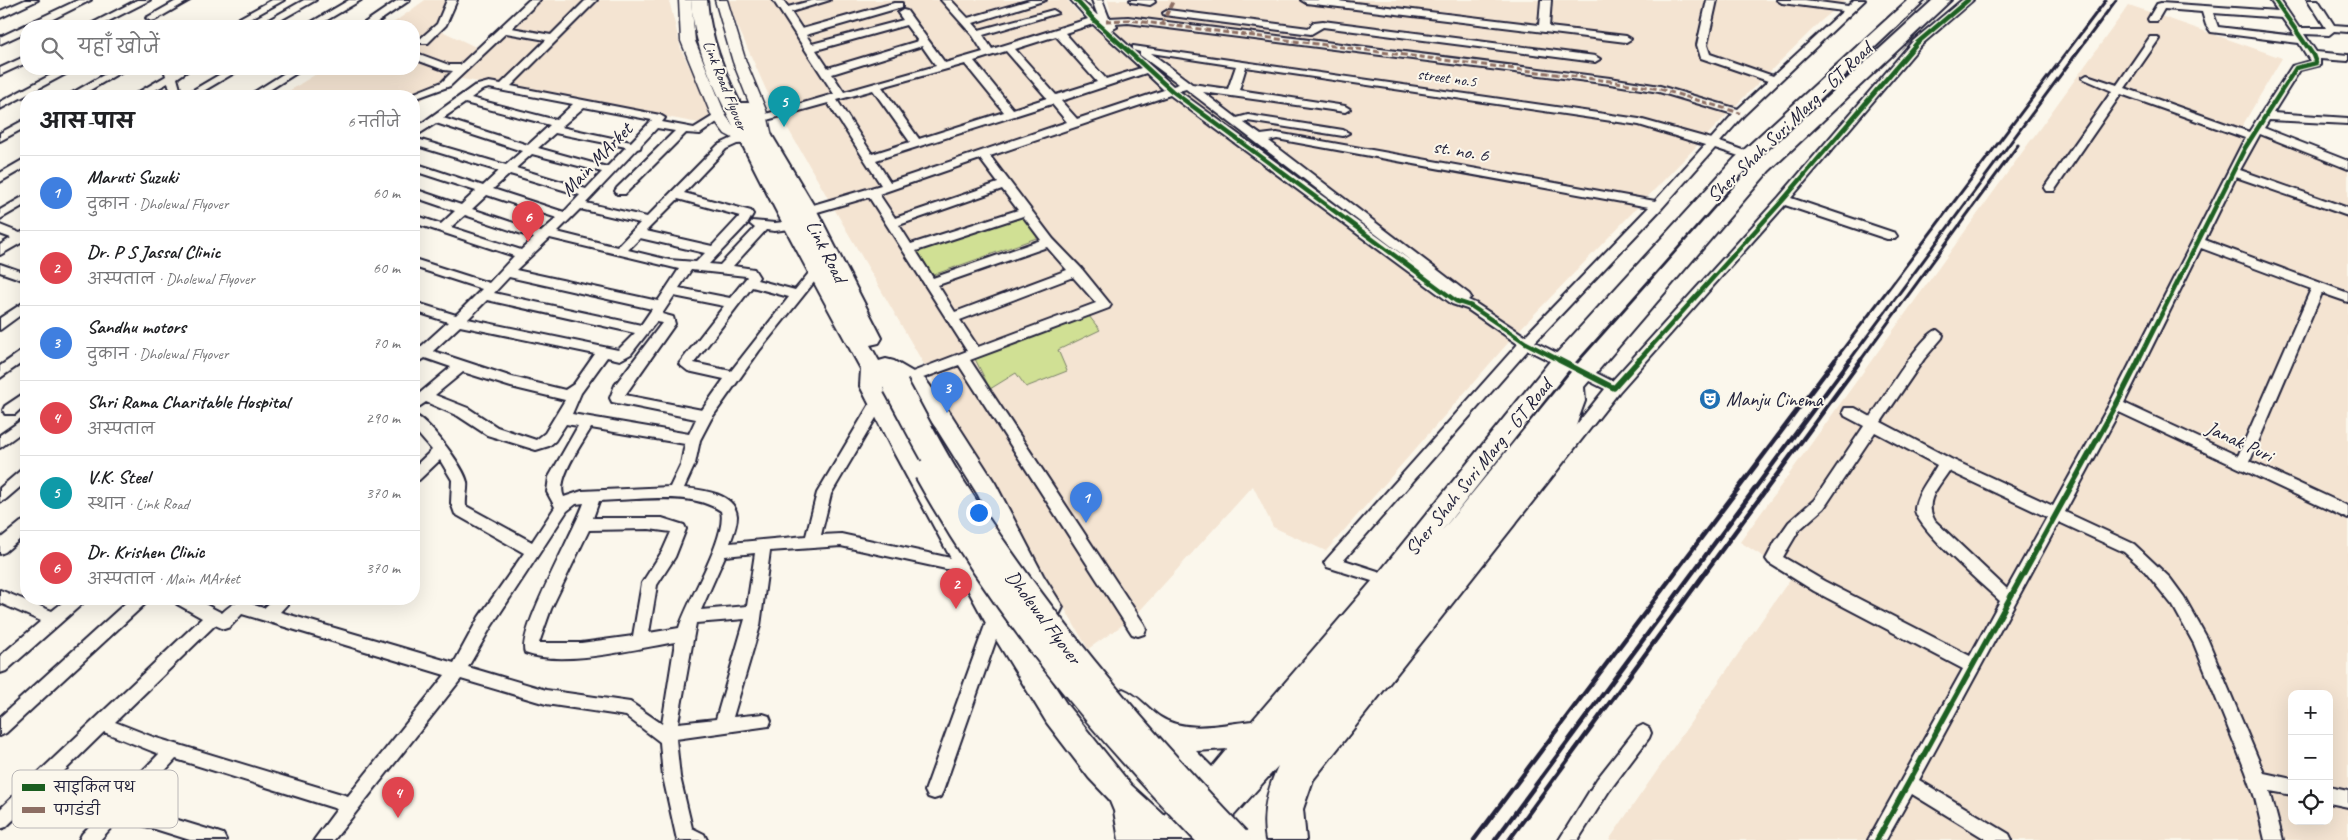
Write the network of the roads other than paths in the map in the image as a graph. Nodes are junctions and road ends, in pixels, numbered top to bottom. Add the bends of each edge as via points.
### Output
1 (34, 0) edge
2 (86, 0) edge
3 (146, 0) edge
4 (186, 0) edge
5 (279, 0) edge
6 (311, 0) edge
7 (356, 0) edge
8 (405, 0) edge
9 (452, 0) edge
10 (535, 0) edge
11 (592, 0) edge
12 (679, 0) edge
13 (685, 0) edge
14 (699, 0) edge
15 (711, 0) edge
16 (721, 0) edge
17 (778, 0) edge
18 (824, 0) edge
19 (946, 0) edge
20 (1041, 0) edge
21 (1076, 0) edge
22 (1097, 0) edge
23 (1135, 0) edge
24 (1174, 0) edge
25 (1306, 0) edge
26 (1408, 0) edge
27 (1546, 0) edge
28 (1712, 0) edge
29 (1782, 0) edge
30 (1860, 0) edge
31 (1917, 0) edge
32 (1943, 0) edge
33 (1968, 0) edge
34 (2275, 0) edge
35 (2313, 0) edge
36 (1150, 2) dead end
37 (896, 3) edge
38 (1850, 9) junction
39 (2206, 10) junction
40 (785, 11) junction
41 (1053, 12) junction
42 (1406, 12) junction
43 (1168, 13) junction
44 (0, 15) edge
45 (2285, 15) junction
46 (44, 20) edge
47 (104, 20) edge
48 (151, 20) edge
49 (158, 20) edge
50 (241, 20) edge
51 (274, 20) edge
52 (321, 20) edge
53 (374, 20) edge
54 (1101, 20) junction
55 (2153, 20) dead end
56 (909, 21) junction
57 (967, 22) junction
58 (1162, 24) junction
59 (1544, 28) junction
60 (2331, 28) junction
61 (503, 29) junction
62 (2348, 29) edge
63 (1061, 30) junction
64 (20, 31) edge
65 (2296, 31) junction
66 (800, 34) junction
67 (977, 34) junction
68 (552, 38) junction
69 (1626, 39) dead end
70 (2154, 39) dead end
71 (2303, 40) junction
72 (0, 41) edge
73 (424, 41) dead end
74 (688, 41) junction
75 (925, 42) junction
76 (1008, 47) junction
77 (810, 48) junction
78 (1137, 48) junction
79 (989, 53) junction
80 (2313, 55) junction
81 (420, 57) edge
82 (2348, 58) edge
83 (967, 60) junction
84 (1595, 60) dead end
85 (20, 62) edge
86 (1242, 63) junction
87 (942, 67) junction
88 (461, 69) junction
89 (1148, 69) junction
90 (0, 72) edge
91 (826, 72) junction
92 (59, 75) edge
93 (110, 75) edge
94 (167, 75) edge
95 (172, 75) edge
96 (225, 75) edge
97 (288, 75) edge
98 (2087, 78) dead end
99 (1775, 80) junction
100 (1104, 83) junction
101 (876, 86) junction
102 (1185, 86) junction
103 (503, 88) junction
104 (2119, 89) junction
105 (30, 90) edge
106 (83, 90) edge
107 (146, 90) edge
108 (176, 90) edge
109 (199, 90) edge
110 (263, 90) edge
111 (1172, 91) junction
112 (1233, 92) junction
113 (420, 93) edge
114 (20, 95) edge
115 (836, 98) junction
116 (463, 99) junction
117 (1054, 99) junction
118 (580, 104) junction
119 (0, 106) edge
120 (1345, 109) dead end
121 (1010, 113) junction
122 (1740, 113) junction
123 (2264, 116) junction
124 (719, 117) junction
125 (434, 119) junction
126 (2348, 121) edge
127 (1234, 122) junction
128 (656, 124) junction
129 (1075, 124) junction
130 (20, 126) edge
131 (555, 126) junction
132 (754, 127) junction
133 (420, 130) edge
134 (683, 130) junction
135 (1343, 133) dead end
136 (2254, 133) junction
137 (0, 138) edge
138 (1257, 139) junction
139 (420, 143) edge
140 (1714, 143) junction
141 (917, 144) junction
142 (636, 146) junction
143 (531, 150) junction
144 (982, 154) junction
145 (1749, 156) junction
146 (872, 158) junction
147 (2348, 165) edge
148 (20, 166) edge
149 (420, 169) edge
150 (508, 170) junction
151 (610, 171) junction
152 (2234, 172) junction
153 (0, 178) edge
154 (1004, 184) junction
155 (888, 186) junction
156 (2050, 188) dead end
157 (486, 191) junction
158 (621, 191) dead end
159 (872, 192) junction
160 (420, 194) edge
161 (589, 194) junction
162 (675, 194) junction
163 (1783, 200) junction
164 (20, 203) edge
165 (578, 205) junction
166 (1658, 205) junction
167 (465, 209) junction
168 (807, 211) junction
169 (1026, 211) junction
170 (2348, 212) edge
171 (0, 215) edge
172 (566, 217) junction
173 (744, 220) junction
174 (420, 221) edge
175 (649, 221) junction
176 (893, 223) junction
177 (792, 224) junction
178 (763, 226) junction
179 (443, 228) junction
180 (0, 229) edge
181 (637, 234) junction
182 (545, 235) junction
183 (20, 236) edge
184 (1891, 236) dead end
185 (20, 239) edge
186 (1049, 242) junction
187 (2198, 242) junction
188 (908, 249) junction
189 (0, 251) edge
190 (714, 251) junction
191 (619, 252) junction
192 (523, 256) junction
193 (420, 265) edge
194 (694, 266) junction
195 (0, 268) edge
196 (723, 269) junction
197 (817, 271) junction
198 (1077, 271) junction
199 (506, 272) junction
200 (20, 275) edge
201 (750, 282) junction
202 (929, 284) junction
203 (2319, 286) junction
204 (670, 291) junction
205 (488, 292) junction
206 (798, 295) junction
207 (2348, 298) edge
208 (734, 303) junction
209 (1471, 306) junction
210 (420, 308) edge
211 (20, 309) edge
212 (655, 312) junction
213 (952, 318) junction
214 (458, 321) junction
215 (0, 324) edge
216 (643, 330) junction
217 (1937, 335) dead end
218 (1526, 344) junction
219 (603, 352) junction
220 (420, 355) edge
221 (420, 356) edge
222 (968, 356) junction
223 (20, 358) edge
224 (1562, 362) junction
225 (461, 366) junction
226 (0, 373) edge
227 (733, 376) junction
228 (1578, 379) junction
229 (887, 382) junction
230 (1614, 388) junction
231 (576, 392) junction
232 (425, 396) junction
233 (420, 400) edge
234 (20, 402) edge
235 (2116, 405) junction
236 (10, 410) dead end
237 (1850, 412) dead end
238 (705, 416) junction
239 (562, 418) junction
240 (587, 423) junction
241 (1874, 423) junction
242 (20, 427) edge
243 (420, 427) edge
244 (693, 440) junction
245 (0, 443) edge
246 (440, 451) junction
247 (1946, 463) junction
248 (2242, 464) junction
249 (420, 470) edge
250 (20, 479) edge
251 (674, 493) junction
252 (0, 496) edge
253 (593, 496) junction
254 (562, 507) junction
255 (2348, 512) edge
256 (2056, 516) junction
257 (584, 524) junction
258 (20, 534) edge
259 (812, 541) junction
260 (763, 546) junction
261 (0, 548) edge
262 (720, 550) junction
263 (534, 551) junction
264 (969, 568) junction
265 (1388, 580) junction
266 (0, 596) edge
267 (2009, 600) junction
268 (20, 605) edge
269 (21, 605) edge
270 (70, 605) edge
271 (133, 605) edge
272 (205, 605) edge
273 (278, 605) edge
274 (754, 612) junction
275 (214, 616) junction
276 (267, 616) junction
277 (690, 617) junction
278 (996, 617) junction
279 (54, 619) junction
280 (1138, 629) dead end
281 (685, 634) junction
282 (640, 641) junction
283 (0, 666) edge
284 (1973, 666) junction
285 (458, 671) junction
286 (763, 721) dead end
287 (100, 724) junction
288 (722, 726) junction
289 (0, 728) edge
290 (1154, 729) junction
291 (1260, 732) junction
292 (1643, 733) dead end
293 (669, 736) junction
294 (173, 751) junction
295 (53, 770) edge
296 (156, 770) edge
297 (2257, 780) junction
298 (1908, 782) junction
299 (2288, 786) edge
300 (1118, 790) junction
301 (934, 791) dead end
302 (1220, 794) junction
303 (2333, 796) edge
304 (2348, 799) edge
305 (351, 805) junction
306 (12, 809) edge
307 (0, 820) edge
308 (100, 828) edge
309 (176, 828) edge
310 (690, 838) edge
311 (1163, 838) edge
312 (88, 840) edge
313 (217, 840) edge
314 (323, 840) edge
315 (1133, 840) edge
316 (1193, 840) edge
317 (1212, 840) edge
318 (1237, 840) edge
319 (1280, 840) edge
320 (1298, 840) edge
321 (1568, 840) edge
322 (1877, 840) edge
323 (2003, 840) edge
324 (2274, 840) edge

1 - 44 street
2 - 46 street
3 - 47 street
3 - 48 street
4 - 49 street
5 - 50 street
6 - 51 street
7 - 52 street
8 - 53 street
9 - 73 street via 441,25
10 - 61 street
11 - 68 street
12 - 74 street
13 - 74 street
14 - 132 main road, Link Road Flyover via 708,49 722,85
15 - 132 main road, Link Road Flyover via 720,50
16 - 132 street via 743,72 756,98
17 - 40 street
18 - 40 street
19 - 57 street
20 - 41 street
20 - 57 street
21 - 54 street
22 - 54 street
23 - 36 street
24 - 43 street
25 - 42 street
26 - 42 street
27 - 59 street
28 - 99 street via 1702,45 1704,56
29 - 38 street
30 - 38 street
31 - 145 main road, Sher Shah Suri Marg - GT Road
32 - 228 main road, Sher Shah Suri Marg - GT Road via 1762,167
33 - 163 street via 1917,43
34 - 45 street
35 - 60 street
37 - 56 street
37 - 66 street
38 - 99 street
39 - 45 street
39 - 55 street via 2163,6
39 - 71 street via 2210,25 2215,30
40 - 66 street
41 - 63 street
41 - 67 street
42 - 59 street
43 - 58 street
43 - 84 street via 1311,31 1318,24 1323,24
45 - 65 street
54 - 58 street
54 - 63 street
54 - 78 street
54 - 89 street
56 - 75 street
56 - 77 street
57 - 67 street
58 - 122 street via 1642,86
59 - 69 street
60 - 62 street
60 - 65 street via 2330,32
61 - 68 street
61 - 88 street
63 - 76 street
63 - 100 street
64 - 72 street
65 - 71 street
66 - 77 street
67 - 79 street
68 - 103 street
70 - 104 street
71 - 80 street
74 - 124 street
75 - 87 street
75 - 91 street
76 - 79 street
76 - 117 street
77 - 91 street
78 - 86 street, street no.5
78 - 102 street
79 - 83 street
80 - 82 street
80 - 123 street via 2315,64 2296,68
81 - 88 street via 448,68
83 - 87 street
83 - 121 street
85 - 90 street
86 - 112 street
86 - 140 street, street no.5 via 1639,122
87 - 101 street
88 - 113 street via 446,84
89 - 100 street
89 - 111 street
91 - 115 street
92 - 105 street
93 - 106 street
94 - 107 street
95 - 108 street
96 - 109 street
97 - 110 street
98 - 104 street
99 - 122 street
100 - 117 street
101 - 115 street
101 - 141 street
102 - 111 street
102 - 112 street
102 - 127 street
103 - 116 street via 484,86
103 - 118 street
104 - 136 street
104 - 156 street
111 - 129 street
111 - 209 street via 1456,301
112 - 120 street
114 - 119 street
115 - 132 street
115 - 146 street
116 - 125 street
116 - 131 street
117 - 121 street
117 - 129 street
118 - 128 street, Main MArket via 660,117
118 - 131 street
121 - 141 street
122 - 140 street
123 - 126 street
123 - 136 street
124 - 132 street via 730,131
124 - 134 street via 700,131
125 - 133 street
125 - 143 street
127 - 135 street via 1248,118
127 - 138 street
128 - 134 street
128 - 142 street, Main MArket
129 - 144 street
130 - 137 street
131 - 142 street
131 - 143 street
132 - 162 street via 722,147
132 - 168 main road, Link Road
132 - 177 main road, Link Road
134 - 158 street
136 - 147 street
136 - 152 street
138 - 166 street, st. no. 6 via 1277,136
138 - 209 street via 1462,294
139 - 150 street
140 - 145 street, street no.5
140 - 166 street
141 - 146 street
142 - 151 street, Main MArket
143 - 150 street
143 - 151 street
144 - 154 street
144 - 155 street
145 - 224 main road, Sher Shah Suri Marg - GT Road
146 - 155 street
148 - 153 street
149 - 157 street
150 - 157 street
150 - 161 street
151 - 161 street, Main MArket
152 - 170 street
152 - 187 street
154 - 169 street
154 - 176 street
155 - 159 street
157 - 167 street
157 - 172 street
159 - 168 street
159 - 176 street
160 - 167 street
161 - 165 street, Main MArket
162 - 173 street via 744,212
162 - 175 street
163 - 184 street
163 - 230 street
164 - 171 street
165 - 172 street, Main MArket
165 - 175 street
166 - 218 street
167 - 179 street
167 - 182 street
168 - 229 main road, Link Road
169 - 186 street
169 - 188 street
172 - 182 street, Main MArket
173 - 178 street
173 - 190 street
174 - 179 street
175 - 181 street
176 - 188 street
177 - 178 street
177 - 197 main road, Link Road
178 - 196 street
179 - 192 street
180 - 183 street
181 - 190 street
181 - 191 street
182 - 191 street
182 - 192 street, Main MArket
185 - 189 street
186 - 198 street
186 - 202 street
187 - 203 street
187 - 235 street
188 - 202 street
190 - 194 street
191 - 194 street via 669,264
192 - 199 street, Main MArket
193 - 205 street
194 - 196 street
194 - 204 street
195 - 200 street
196 - 201 street via 750,272 753,277
197 - 206 street
197 - 229 main road, Link Road
198 - 213 street
198 - 222 street via 1105,305
199 - 205 street, Main MArket
199 - 212 street
201 - 206 street
201 - 208 street
202 - 213 street
203 - 207 street
203 - 248 street
204 - 208 street
204 - 212 street
205 - 214 street, Main MArket
205 - 216 street
206 - 227 street
208 - 227 street via 686,364
209 - 218 street
210 - 214 street
211 - 215 street
212 - 216 street
212 - 238 street via 670,324 620,389 617,398
213 - 222 street
214 - 219 street
214 - 220 street, Main MArket
216 - 219 street via 623,354
217 - 241 street
218 - 224 street
218 - 265 street via 1332,563
219 - 231 street
221 - 225 street
222 - 229 street
222 - 280 street
223 - 226 street
224 - 228 street
224 - 265 main road, Sher Shah Suri Marg - GT Road
225 - 231 street via 562,395
225 - 232 street
227 - 238 street
228 - 230 street
228 - 302 main road, Sher Shah Suri Marg - GT Road via 1319,700
228 - 319 main road via 1566,425 1290,769 1278,806
229 - 259 street via 824,493
229 - 264 main road
229 - 290 main road via 917,385 987,490 1034,582 1077,647 1114,694
229 - 317 main road, Dholewal Flyover, bridge via 938,494 1008,602 1123,746
229 - 318 main road, Dholewal Flyover, bridge via 953,487 1064,646 1182,784
230 - 320 street via 1306,776 1294,809
231 - 239 street
232 - 233 street
232 - 239 street via 464,412 492,432 532,445 544,442
234 - 236 street
235 - 248 street, Janak Puri
235 - 256 street
237 - 241 street
238 - 244 street
239 - 240 street
240 - 244 street
240 - 254 street via 556,477 554,492
241 - 247 street
241 - 284 street via 1819,504 1794,526 1774,559
242 - 245 street
243 - 246 street
244 - 251 street via 688,464
246 - 249 street
246 - 263 street via 460,480 460,510
247 - 256 street
247 - 267 street via 1923,501 1922,512 1930,524
248 - 255 street, Janak Puri
250 - 252 street
251 - 253 street
251 - 262 street via 707,497 728,509 730,518
253 - 254 street via 572,499
253 - 257 street
254 - 263 street
256 - 267 street
256 - 297 street via 2129,548 2150,564 2169,586 2205,650
257 - 282 street via 652,524 679,529 670,554 650,583
257 - 282 street via 536,626 531,648 538,651 578,650
258 - 261 street
259 - 260 street
259 - 264 street via 853,542
260 - 262 street
260 - 274 street
262 - 277 street
263 - 285 street via 485,622
264 - 278 main road
265 - 291 main road, Sher Shah Suri Marg - GT Road
266 - 268 street
267 - 284 street
269 - 279 street
270 - 279 street
271 - 289 street
272 - 275 street
273 - 276 street
274 - 277 street
274 - 288 street
275 - 276 street via 224,622 239,607
275 - 287 street
276 - 285 street
277 - 281 street
278 - 300 main road via 1057,714
278 - 301 street
279 - 283 street
281 - 282 street
281 - 293 street
284 - 298 street
285 - 293 street via 546,697 630,709
285 - 305 street
286 - 288 street
287 - 294 street
287 - 295 street
288 - 293 street
290 - 291 main road via 1175,736 1214,738
290 - 302 main road
291 - 302 main road, Sher Shah Suri Marg - GT Road
292 - 321 street via 1603,785
293 - 310 street via 672,775
294 - 296 street
294 - 305 street
297 - 299 street
297 - 324 street
298 - 322 street
298 - 323 street
300 - 311 main road
300 - 315 main road via 1128,811
302 - 311 main road, Sher Shah Suri Marg - GT Road
302 - 316 main road, Sher Shah Suri Marg - GT Road
303 - 304 street
305 - 314 street
306 - 307 street
308 - 312 street
309 - 313 street

